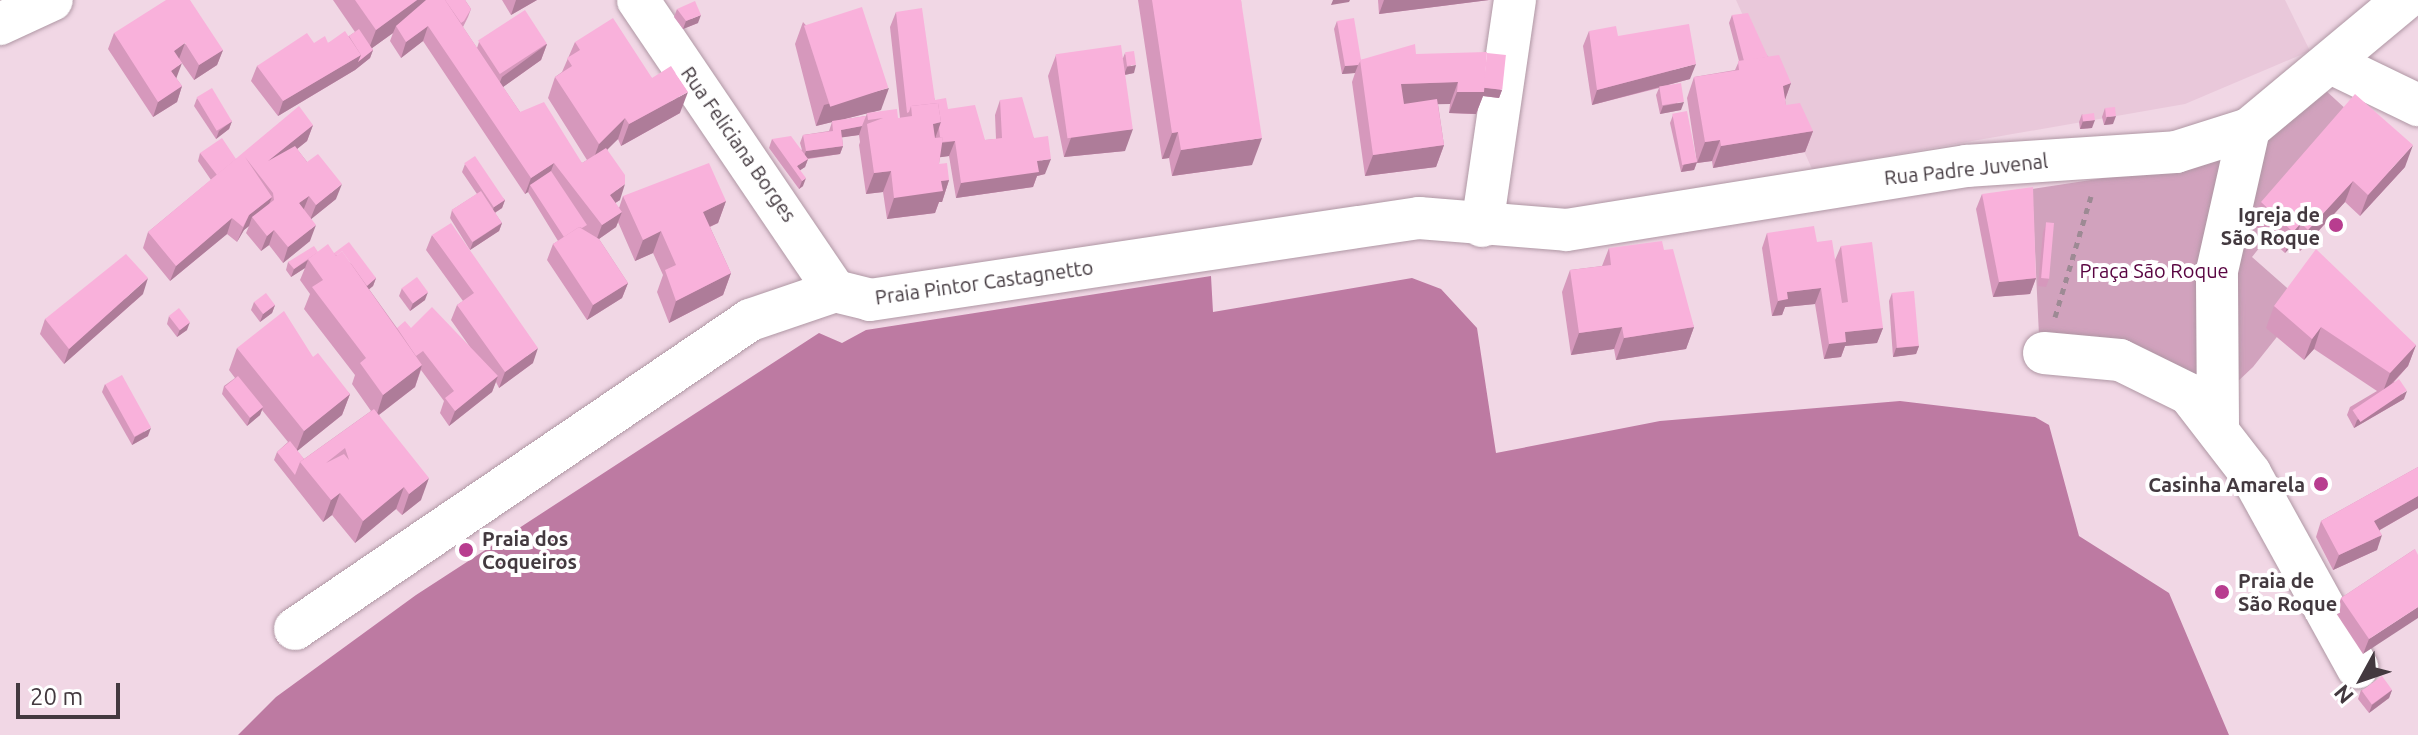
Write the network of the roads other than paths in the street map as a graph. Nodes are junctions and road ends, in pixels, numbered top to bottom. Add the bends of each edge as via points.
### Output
1 (52, 0) edge
2 (638, 0) edge
3 (1515, 0) edge
4 (2404, 0) edge
5 (0, 24) edge
6 (2331, 63) junction
7 (2418, 105) edge
8 (2249, 129) junction
9 (1482, 226) junction
10 (835, 291) junction
11 (2044, 353) road end
12 (2218, 424) junction
13 (295, 629) dead end
14 (2357, 667) dead end

1 - 5 street
2 - 10 street, Rua Feliciana Borges
3 - 9 street
4 - 6 street, Rua Padre Juvenal
6 - 7 street
6 - 8 street, Rua Padre Juvenal
8 - 9 street, Rua Padre Juvenal via 2176,152 1819,186 1567,230
8 - 12 street via 2217,271
9 - 10 street, Praia Pintor Castagnetto via 1419,218 870,300
10 - 13 street via 750,320
11 - 12 street via 2120,360 2156,374
12 - 14 street

